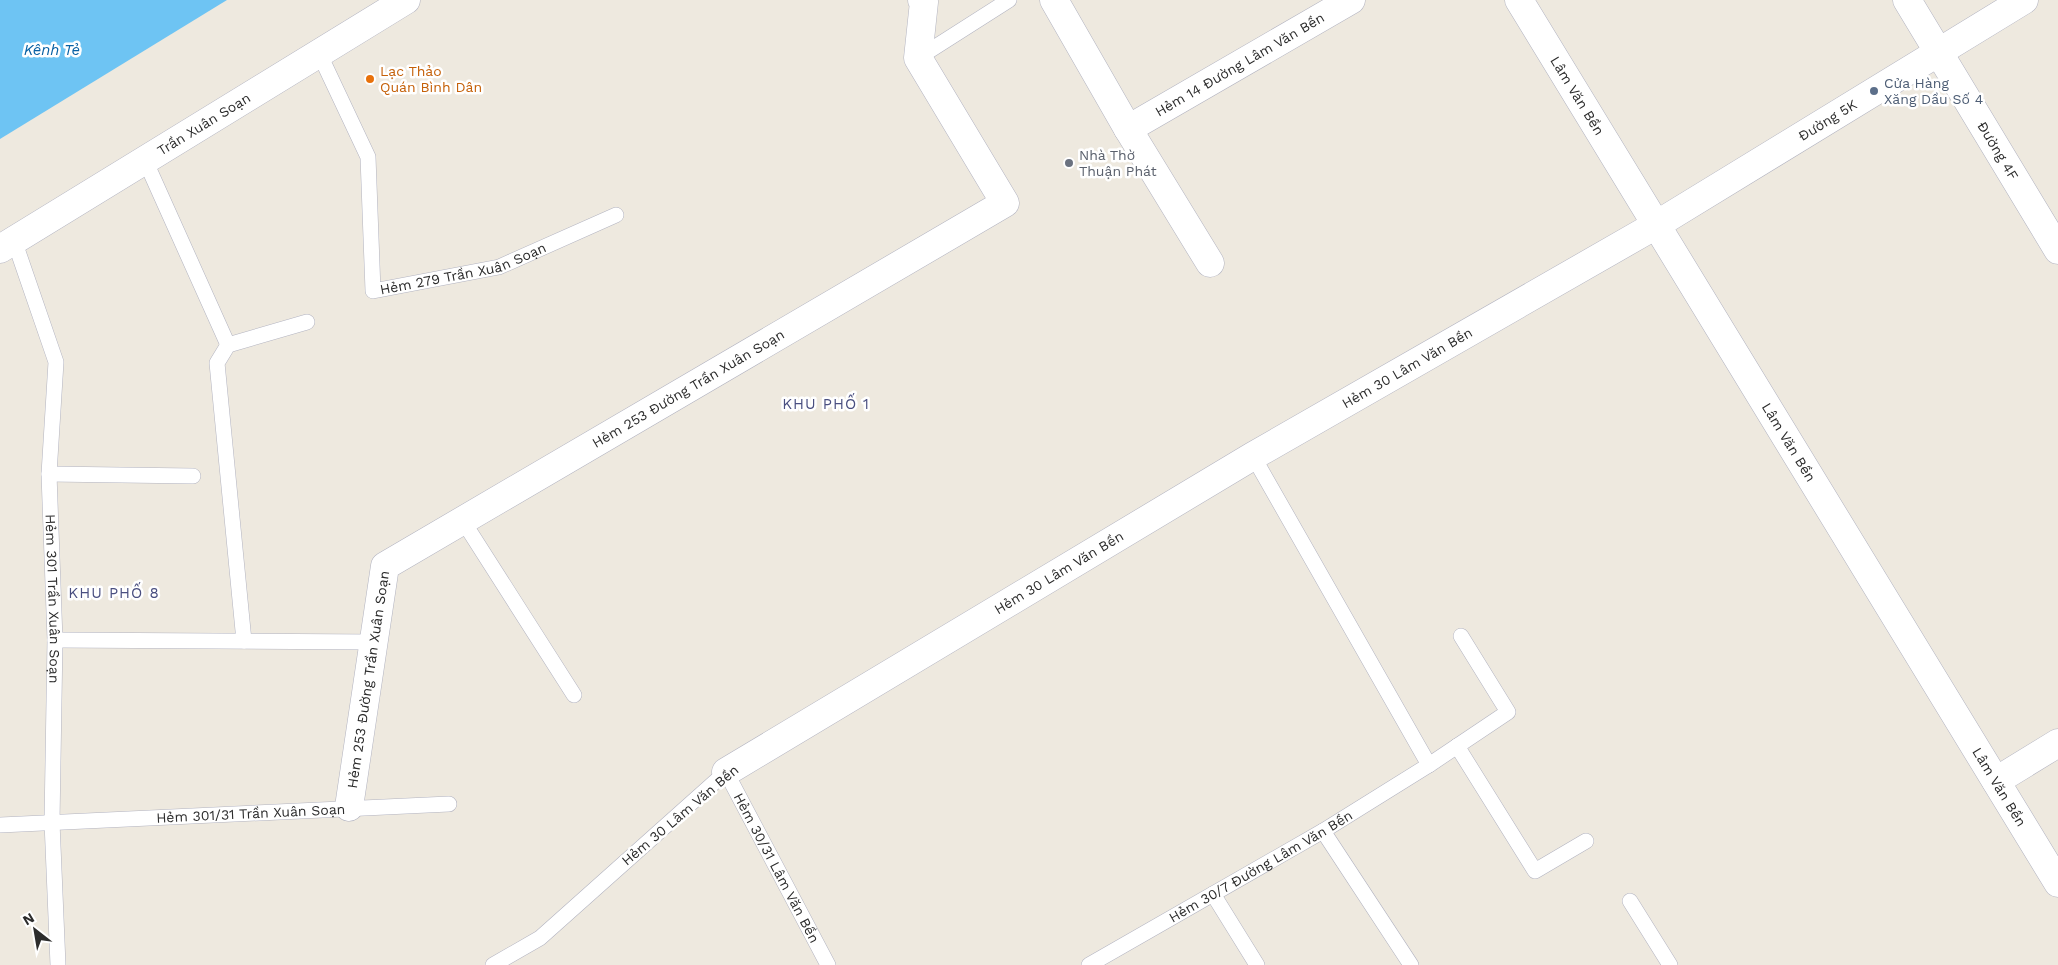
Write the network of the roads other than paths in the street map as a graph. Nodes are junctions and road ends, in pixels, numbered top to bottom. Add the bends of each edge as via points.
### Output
1 (406, 0) edge
2 (922, 0) edge
3 (1009, 0) edge
4 (1054, 0) edge
5 (1351, 0) edge
6 (1519, 0) edge
7 (1907, 0) edge
8 (2024, 0) edge
9 (1939, 52) junction
10 (319, 53) junction
11 (918, 58) junction
12 (1128, 129) junction
13 (145, 160) junction
14 (616, 215) dead end
15 (1656, 225) junction
16 (7, 244) edge
17 (2058, 250) edge
18 (1210, 263) dead end
19 (307, 322) dead end
20 (228, 345) junction
21 (1253, 456) junction
22 (49, 474) junction
23 (193, 476) dead end
24 (463, 521) junction
25 (1461, 636) dead end
26 (55, 640) junction
27 (244, 641) junction
28 (374, 642) junction
29 (574, 695) dead end
30 (2058, 743) edge
31 (1457, 746) junction
32 (1429, 765) junction
33 (726, 772) junction
34 (1996, 781) junction
35 (449, 804) dead end
36 (349, 808) junction
37 (52, 822) junction
38 (0, 824) edge
39 (1323, 831) junction
40 (1586, 841) dead end
41 (2058, 883) edge
42 (1213, 894) junction
43 (1630, 900) dead end
44 (497, 964) edge
45 (58, 965) edge
46 (828, 965) edge
47 (1089, 965) edge
48 (1257, 965) edge
49 (1411, 965) edge
50 (1670, 965) edge

1 - 10 street, Trần Xuân Soạn
2 - 11 street
3 - 11 lane
4 - 12 street
5 - 12 street, Hẻm 14 Đường Lâm Văn Bền
6 - 15 street, Lâm Văn Bền
7 - 9 street, Đường 4F
8 - 9 street, Đường 5K
9 - 15 street, Đường 5K
9 - 17 street, Đường 4F
10 - 13 street, Trần Xuân Soạn
10 - 14 lane, Hẻm 279 Trần Xuân Soạn via 368,157 373,291 499,267
11 - 24 street, Hẻm 253 Đường Trần Xuân Soạn via 1005,202
12 - 18 street
13 - 16 street, Trần Xuân Soạn
13 - 20 lane
15 - 21 street, Hẻm 30 Lâm Văn Bền
15 - 34 street, Lâm Văn Bền
16 - 22 lane, Hẻm 301 Trần Xuân Soạn via 56,362
19 - 20 lane
20 - 27 lane via 217,363
21 - 32 lane
21 - 33 street, Hẻm 30 Lâm Văn Bền
22 - 23 lane
22 - 26 lane, Hẻm 301 Trần Xuân Soạn
24 - 28 street, Hẻm 253 Đường Trần Xuân Soạn via 385,566
24 - 29 lane
25 - 31 lane, Hẻm 30/7 Đường Lâm Văn Bền via 1508,712
26 - 27 lane
26 - 37 lane, Hẻm 301 Trần Xuân Soạn
27 - 28 lane
28 - 36 street, Hẻm 253 Đường Trần Xuân Soạn
30 - 34 street
31 - 32 lane, Hẻm 30/7 Đường Lâm Văn Bền
31 - 40 lane via 1535,871
32 - 39 lane, Hẻm 30/7 Đường Lâm Văn Bền
33 - 44 lane, Hẻm 30 Lâm Văn Bền via 540,938
33 - 46 lane, Hẻm 30/31 Lâm Văn Bền
34 - 41 street, Lâm Văn Bền
35 - 36 lane, Hẻm 301/31 Trần Xuân Soạn
36 - 37 lane, Hẻm 301/31 Trần Xuân Soạn
37 - 38 lane, Hẻm 301/31 Trần Xuân Soạn
37 - 45 lane, Hẻm 301 Trần Xuân Soạn
39 - 42 lane, Hẻm 30/7 Đường Lâm Văn Bền
39 - 49 lane
42 - 47 lane, Hẻm 30/7 Đường Lâm Văn Bền
42 - 48 lane
43 - 50 lane

